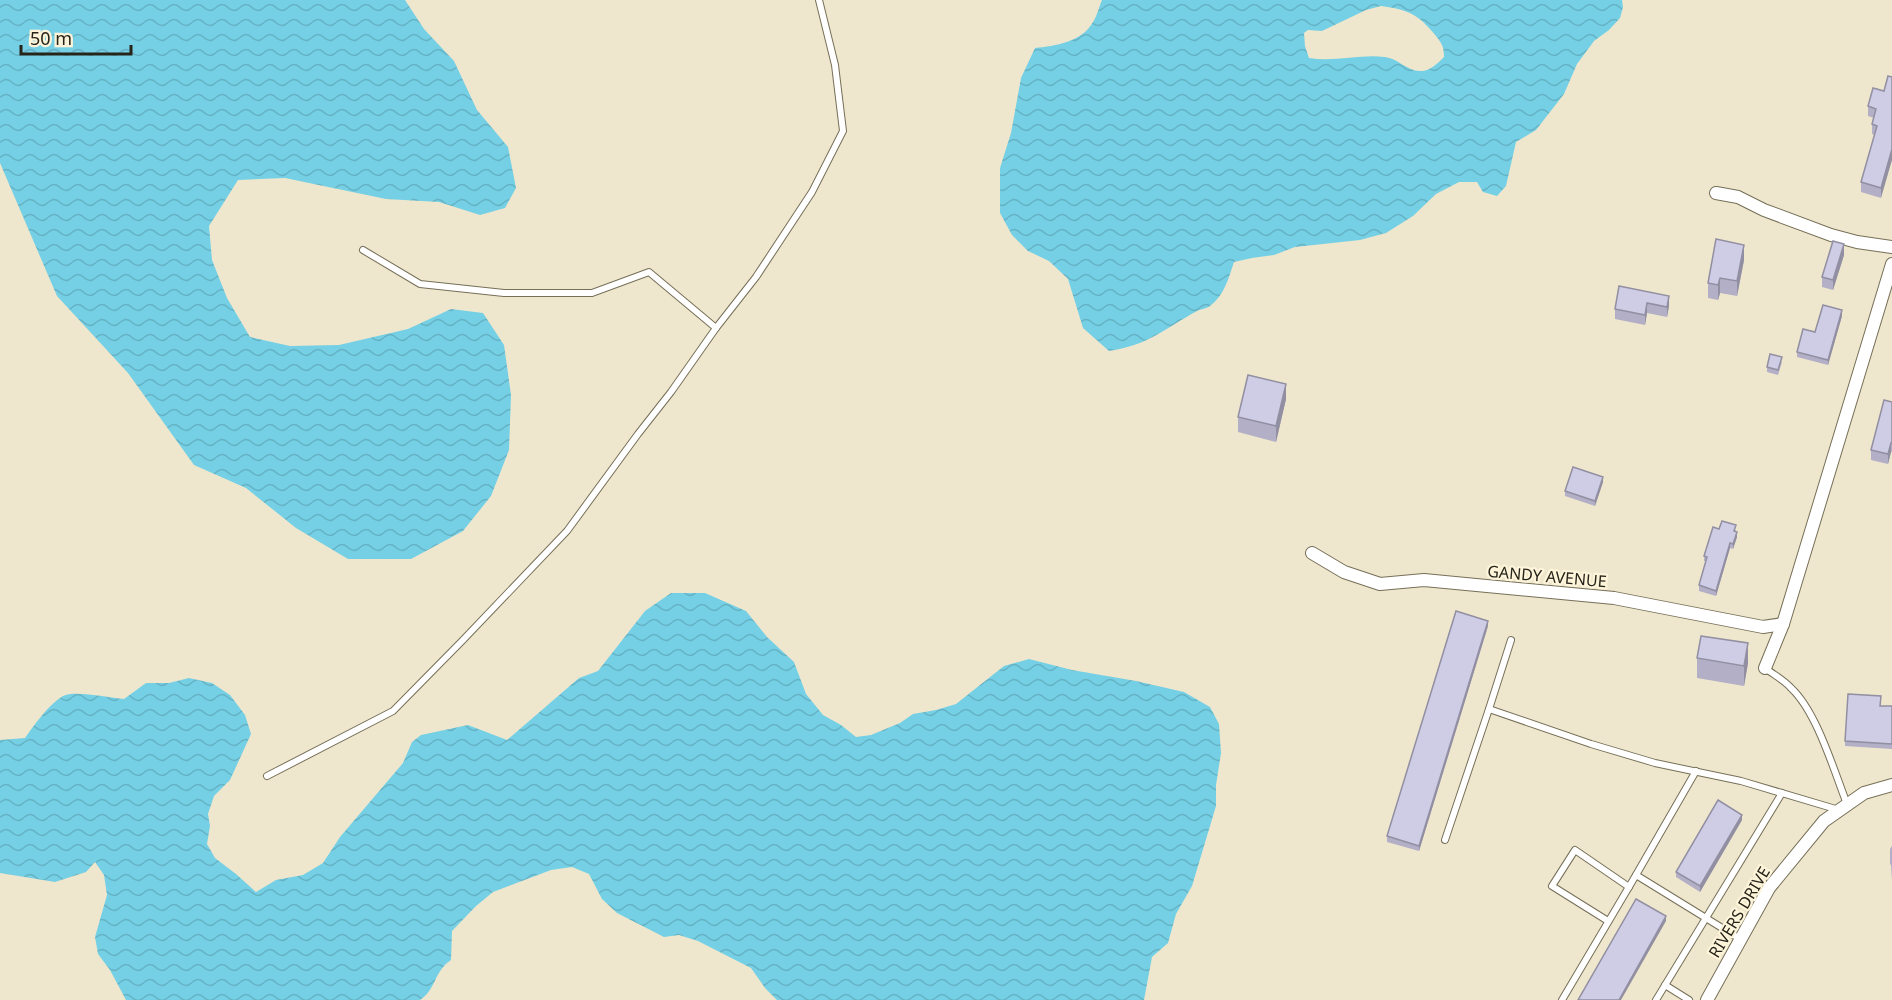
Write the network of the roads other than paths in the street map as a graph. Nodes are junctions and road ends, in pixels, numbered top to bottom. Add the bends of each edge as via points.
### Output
1 (819, 0) edge
2 (1716, 193) dead end
3 (1892, 247) edge
4 (363, 250) dead end
5 (1892, 264) edge
6 (716, 328) junction
7 (1312, 553) dead end
8 (1783, 624) junction
9 (1511, 640) dead end
10 (1765, 668) joint
11 (1489, 709) junction
12 (1696, 771) junction
13 (267, 776) dead end
14 (1892, 785) edge
15 (1782, 793) junction
16 (1843, 807) junction
17 (1445, 840) dead end
18 (1635, 875) junction
19 (1629, 886) junction
20 (1705, 918) junction
21 (1608, 921) junction
22 (1740, 939) junction
23 (1665, 985) junction
24 (1562, 1000) edge
25 (1656, 1000) edge
26 (1689, 1000) edge
27 (1707, 1000) edge

1 - 6 lane via 835,65 843,131 812,192 756,277
2 - 3 street via 1738,196 1831,235
4 - 6 lane via 420,284 504,293 592,293 649,273
5 - 8 street
6 - 13 lane via 567,531 393,711
7 - 8 street, GANDY AVENUE via 1344,572 1380,584 1424,580 1614,598 1763,627
8 - 10 street
9 - 11 lane
10 - 16 lane via 1792,688 1817,727
11 - 12 lane via 1591,744
11 - 17 lane
12 - 15 lane
12 - 18 lane
14 - 16 street, RIVERS DRIVE via 1864,793
15 - 16 lane
15 - 20 lane
16 - 22 street, RIVERS DRIVE via 1824,821 1769,888
18 - 19 lane
18 - 20 lane
19 - 21 lane
19 - 21 lane via 1575,850 1552,886
20 - 22 lane
20 - 23 lane
21 - 24 lane
22 - 27 street, RIVERS DRIVE
23 - 25 lane
23 - 26 lane

